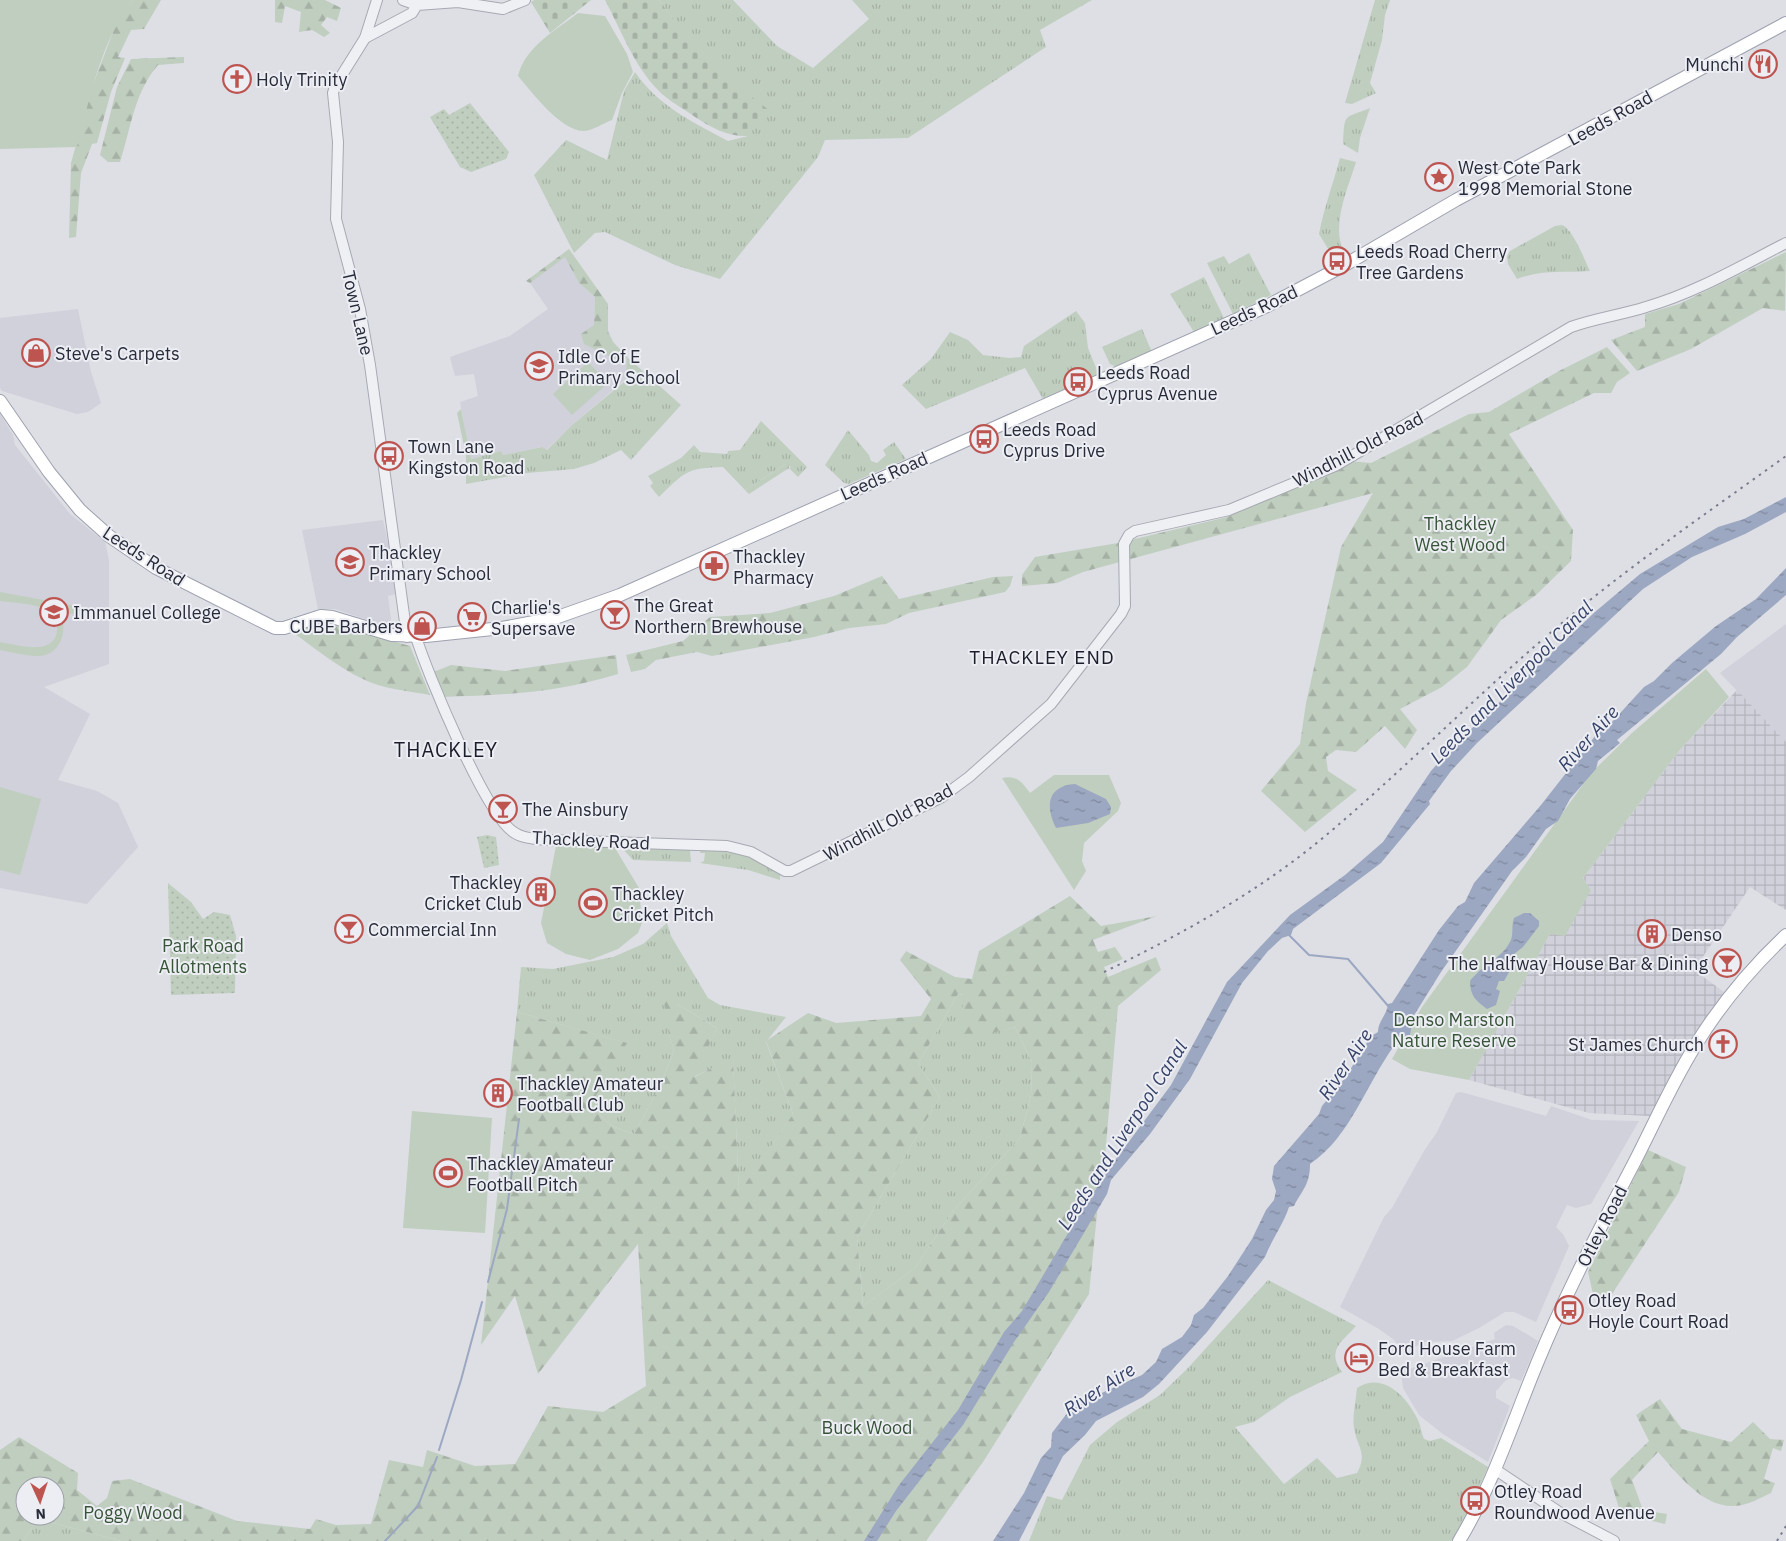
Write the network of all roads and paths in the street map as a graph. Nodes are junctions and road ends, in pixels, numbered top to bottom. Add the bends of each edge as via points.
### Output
1 (378, 0) edge
2 (403, 0) edge
3 (525, 0) edge
4 (417, 5) junction
5 (1786, 23) edge
6 (365, 38) junction
7 (1786, 243) edge
8 (0, 401) edge
9 (412, 637) junction
10 (793, 871) joint
11 (1786, 935) edge
12 (1496, 1470) junction
13 (1459, 1541) edge
14 (1614, 1541) edge

1 - 6 street, Town Lane
2 - 4 street
3 - 4 street via 503,10 458,2
4 - 6 street via 412,13
5 - 9 main road, Leeds Road via 1456,200 1336,270 1276,301 1106,378 582,610 528,624
6 - 9 street, Town Lane via 333,93 338,142 335,214 360,309
7 - 10 street, Windhill Old Road via 1688,291 1646,307 1571,327 1334,466 1229,510 1128,535 1124,544 1124,606 1121,614 1051,704 998,754 942,797
8 - 9 main road, Leeds Road via 80,510 109,536 156,568 275,628 321,616 392,636
9 - 10 street, Thackley Road via 478,780 497,814 514,833 549,840 726,846 751,852 785,871
11 - 12 main road, Otley Road via 1748,974 1716,1014 1669,1092 1550,1332
12 - 13 main road, Otley Road
12 - 14 street via 1572,1520

